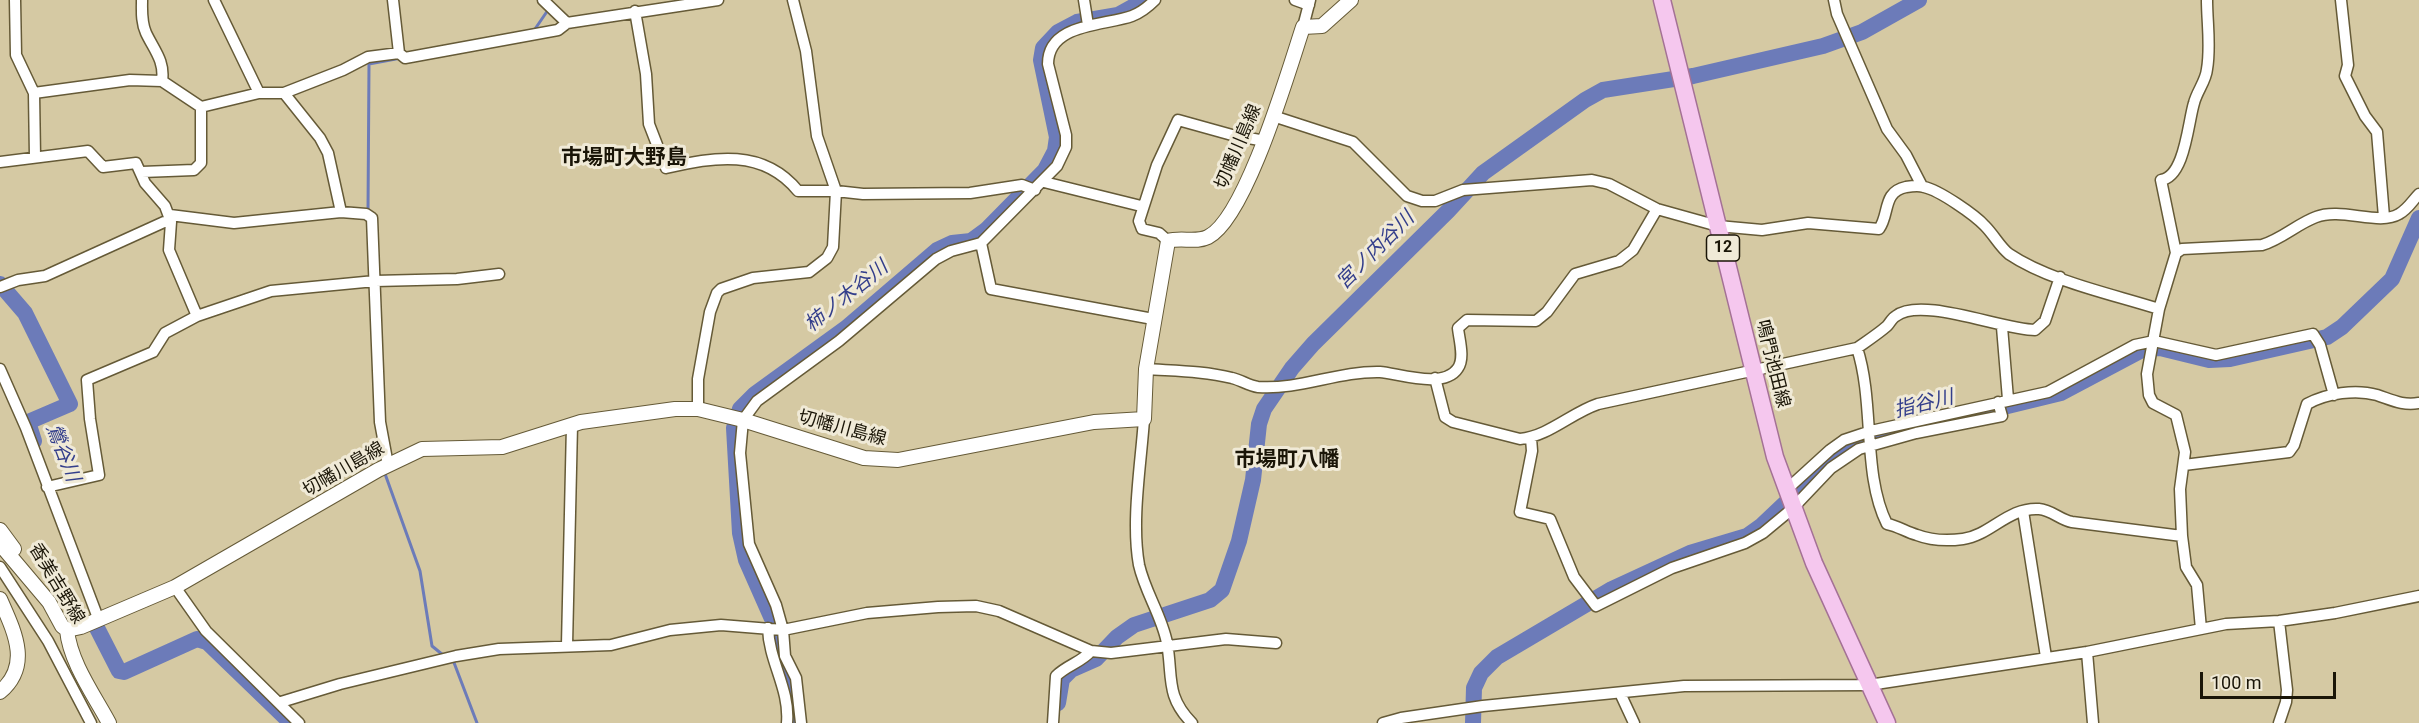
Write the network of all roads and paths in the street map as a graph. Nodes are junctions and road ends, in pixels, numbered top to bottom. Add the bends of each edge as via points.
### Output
1 (15, 0) edge
2 (142, 0) edge
3 (214, 0) edge
4 (393, 0) edge
5 (718, 0) edge
6 (793, 0) edge
7 (1084, 0) edge
8 (1155, 0) edge
9 (1295, 0) edge
10 (1351, 0) edge
11 (1662, 0) edge
12 (1834, 0) edge
13 (2207, 0) edge
14 (2341, 0) edge
15 (1310, 3) edge
16 (547, 5) edge
17 (635, 11) junction
18 (567, 23) junction
19 (1088, 25) junction
20 (1303, 27) junction
21 (402, 55) junction
22 (162, 81) junction
23 (33, 93) junction
24 (259, 93) junction
25 (284, 93) junction
26 (201, 107) junction
27 (1273, 116) junction
28 (1265, 141) junction
29 (35, 157) junction
30 (0, 162) edge
31 (142, 172) junction
32 (1044, 182) junction
33 (1922, 186) junction
34 (1031, 188) junction
35 (836, 191) junction
36 (2419, 194) edge
37 (1141, 206) junction
38 (1657, 209) junction
39 (341, 212) junction
40 (2384, 217) junction
41 (170, 218) junction
42 (1718, 226) junction
43 (1168, 241) junction
44 (981, 243) junction
45 (2176, 252) junction
46 (498, 274) dead end
47 (2060, 277) junction
48 (372, 282) junction
49 (3, 286) edge
50 (2159, 309) junction
51 (197, 316) junction
52 (1153, 319) junction
53 (2002, 327) junction
54 (2154, 346) junction
55 (1857, 348) junction
56 (0, 369) edge
57 (1146, 369) junction
58 (1753, 369) junction
59 (1435, 378) junction
60 (2334, 395) junction
61 (2419, 404) edge
62 (2002, 405) junction
63 (698, 409) junction
64 (739, 418) junction
65 (1144, 418) junction
66 (572, 425) junction
67 (1531, 438) junction
68 (1871, 438) junction
69 (2184, 465) junction
70 (384, 466) junction
71 (49, 486) junction
72 (1789, 500) junction
73 (2023, 511) junction
74 (0, 530) edge
75 (2182, 536) junction
76 (0, 544) edge
77 (0, 567) edge
78 (30, 579) junction
79 (175, 587) junction
80 (2419, 596) edge
81 (0, 599) edge
82 (98, 618) junction
83 (2279, 621) junction
84 (775, 629) junction
85 (2201, 629) junction
86 (67, 630) junction
87 (1276, 643) dead end
88 (1167, 644) junction
89 (567, 645) junction
90 (1094, 651) junction
91 (2087, 652) junction
92 (2046, 657) junction
93 (1869, 685) junction
94 (0, 692) edge
95 (1620, 693) junction
96 (281, 702) junction
97 (91, 723) edge
98 (109, 723) edge
99 (299, 723) edge
100 (787, 723) edge
101 (801, 723) edge
102 (1053, 723) edge
103 (1192, 723) edge
104 (1383, 723) edge
105 (1634, 723) edge
106 (1887, 723) edge
107 (2093, 723) edge
108 (2279, 723) edge

1 - 23 street via 16,55
2 - 22 street via 142,19 160,58
3 - 24 street
4 - 21 street
5 - 17 street
6 - 35 street via 806,51 817,136
7 - 19 street
8 - 19 street via 1135,15
9 - 15 street
10 - 20 main road via 1322,26
11 - 42 main road, 鳴門池田線 / 12
12 - 33 street via 1887,129
13 - 45 street via 2207,72 2194,101 2184,150 2175,170 2161,180
14 - 40 street via 2348,65 2345,76 2377,132
15 - 20 street
16 - 18 street
17 - 18 street
17 - 35 street via 646,74 649,124 666,168 737,157 774,170 798,191
18 - 21 street via 558,30
19 - 32 street via 1055,43 1048,53 1066,147
20 - 27 main road, 切幡川島線
21 - 25 street via 368,57
22 - 23 street via 130,80
22 - 26 street
23 - 29 street
24 - 25 street
24 - 26 street
25 - 39 street via 328,153
26 - 31 street via 201,163 194,170
27 - 28 main road, 切幡川島線
27 - 38 street via 1353,142 1407,196 1422,201 1435,201 1463,190 1592,180 1609,184
28 - 37 street via 1178,120
28 - 43 main road, 切幡川島線 via 1246,185 1221,226 1208,237
29 - 30 street
29 - 31 street via 88,151 104,167 136,163
31 - 41 street via 145,183
32 - 34 street
32 - 37 street
33 - 42 street via 1894,192 1887,200 1879,229 1808,223 1762,230
33 - 47 street via 1933,189 1984,224 2007,252 2027,265
34 - 35 street via 949,193
34 - 44 street
35 - 63 street via 833,247 815,269 753,278 717,293 698,379
36 - 40 street via 2398,215
37 - 43 street via 1142,230 1160,233
38 - 42 street
38 - 59 street via 1633,250 1619,261 1575,274 1536,321 1467,320 1458,328 1458,368
39 - 41 street via 234,223
39 - 48 street via 368,214
40 - 45 street via 2334,213 2317,217 2268,243
41 - 49 street via 45,276
41 - 51 street via 170,250
42 - 58 main road, 鳴門池田線 / 12
43 - 52 main road
44 - 52 street via 991,289
44 - 64 street via 936,259
45 - 50 street
46 - 48 street
47 - 50 street
47 - 53 street via 2045,321 2035,330
48 - 51 street via 271,291
48 - 70 street
50 - 54 street
51 - 71 street via 165,333 153,351 87,380 99,475
52 - 57 main road
53 - 55 street via 1952,313 1909,311 1896,315
53 - 62 street
54 - 60 street via 2217,355 2313,334
54 - 62 street via 2135,345 2048,392
54 - 69 street via 2147,374 2149,395 2153,403 2176,415 2182,429
55 - 58 street
55 - 68 street
56 - 71 street
57 - 59 street via 1233,378 1256,387 1303,385 1322,378 1370,372 1418,380
57 - 65 main road
58 - 67 street via 1598,404
58 - 72 main road, 鳴門池田線 / 12
59 - 67 street via 1445,417 1453,422 1520,439
60 - 61 street via 2374,394 2405,405
60 - 69 street via 2307,404 2289,452
62 - 68 street via 2002,416
63 - 64 main road, 切幡川島線
63 - 66 main road, 切幡川島線 via 608,417
64 - 65 main road, 切幡川島線 via 864,458 898,460 1094,422
64 - 84 street via 749,543 776,605
65 - 88 street via 1136,547
66 - 70 main road, 切幡川島線 via 502,447 422,449
66 - 89 street
67 - 72 street via 1520,512 1550,519 1574,577 1596,606 1672,568 1763,533
68 - 72 street
68 - 72 street via 1844,440 1830,450
68 - 73 street via 1874,487 1887,524 1917,536 1964,539
69 - 75 street via 2180,489
70 - 79 main road, 切幡川島線
71 - 82 street
72 - 93 main road, 鳴門池田線 / 12
73 - 75 street via 2039,509 2060,520
73 - 92 street
74 - 78 main road, 香美吉野線 via 24,561
75 - 85 street via 2186,567 2197,585
76 - 78 main road
77 - 97 street via 48,641
78 - 86 main road, 香美吉野線
79 - 82 main road, 切幡川島線
79 - 96 street via 206,631
80 - 83 street
81 - 94 main road via 17,639 19,658 14,676
82 - 86 main road, 切幡川島線
83 - 85 street
83 - 108 street via 2287,690
84 - 89 street via 721,625 670,630 611,645
84 - 90 street via 867,613 976,606 999,611
84 - 100 street via 773,664 785,689
84 - 101 street via 796,678
85 - 91 street
86 - 98 main road, 香美吉野線 via 78,663
87 - 88 street via 1226,639
88 - 90 street via 1111,653
88 - 103 street via 1175,702
89 - 96 street via 518,646 456,656
90 - 102 street via 1056,676
91 - 92 street
91 - 107 street
92 - 93 street
93 - 95 street via 1703,685
93 - 106 main road, 鳴門池田線 / 12
95 - 104 street via 1466,708
95 - 105 street
96 - 99 street

